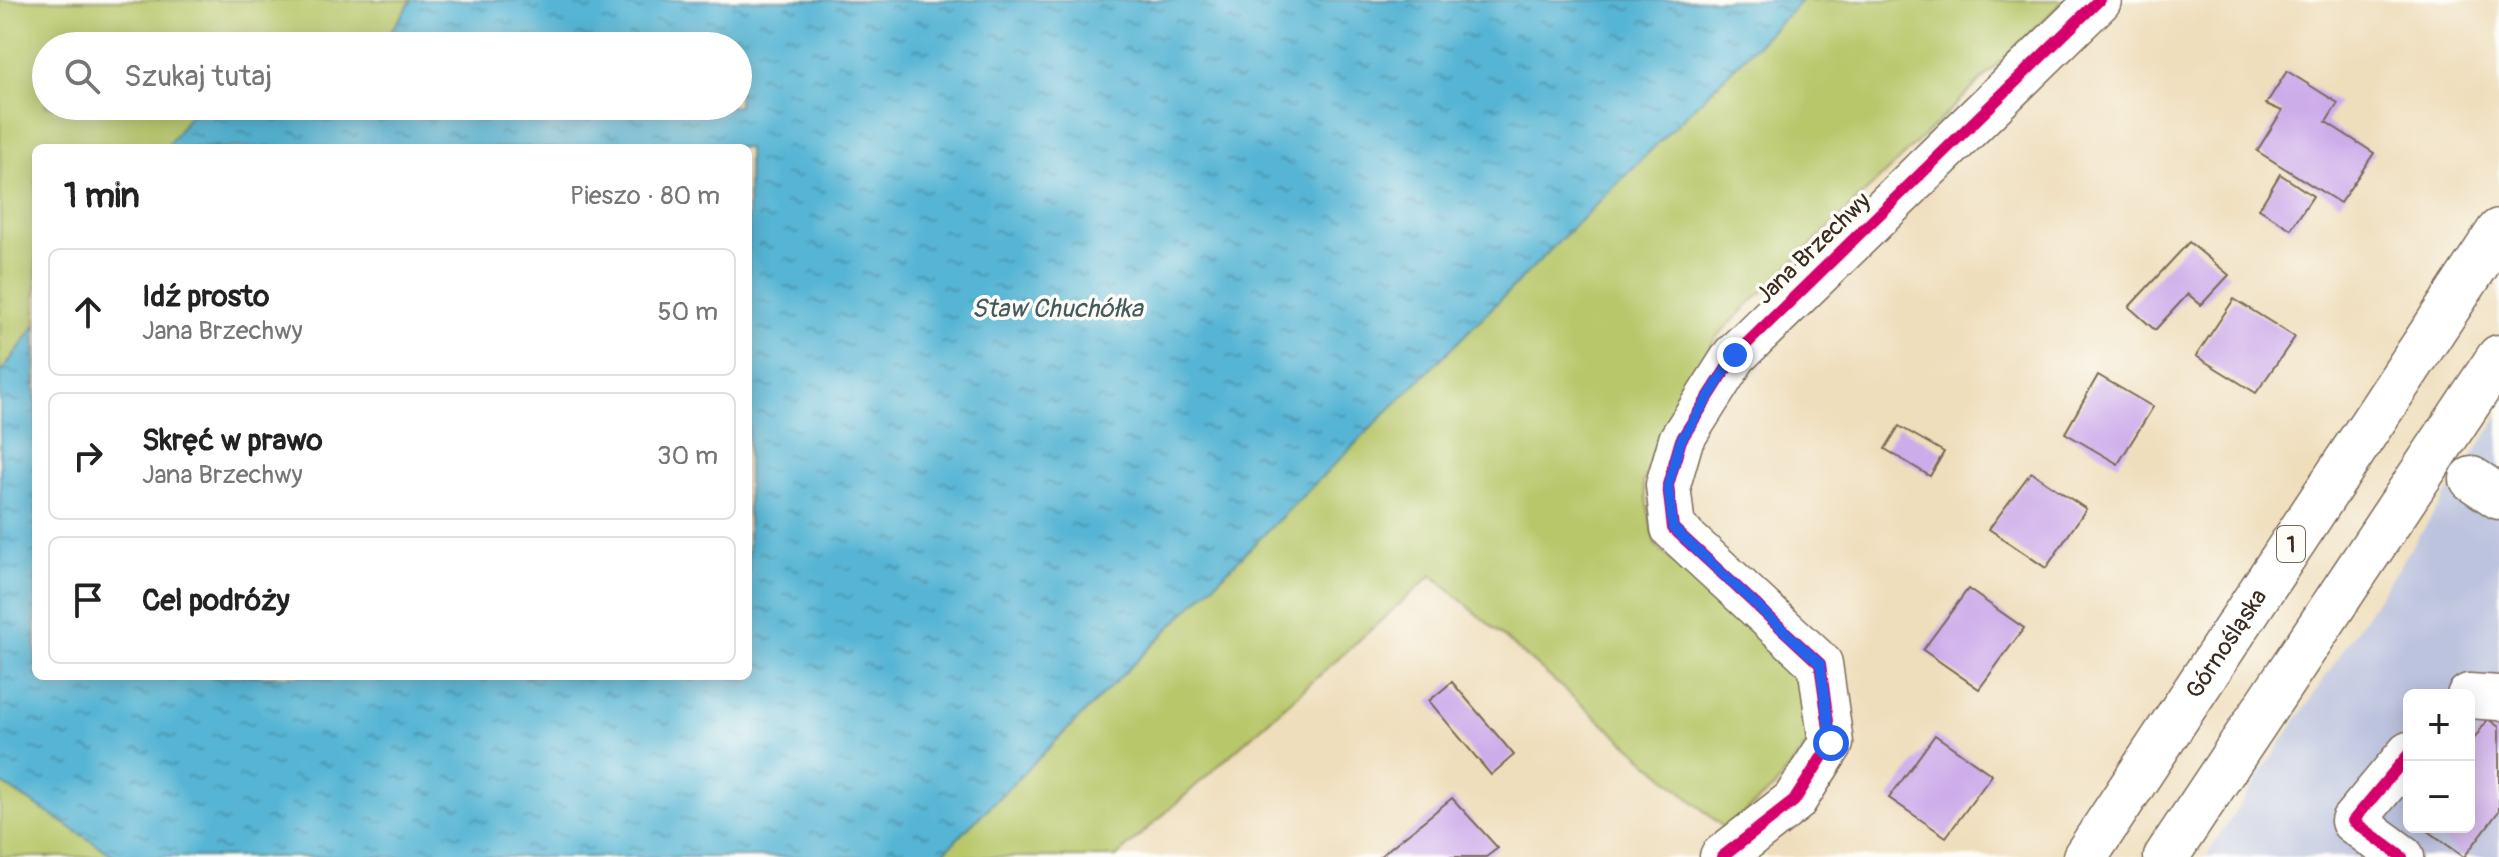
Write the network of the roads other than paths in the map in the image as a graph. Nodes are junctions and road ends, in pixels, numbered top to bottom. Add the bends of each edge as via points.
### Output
1 (2099, 0) edge
2 (2499, 231) edge
3 (2499, 357) edge
4 (2475, 696) edge
5 (2499, 698) edge
6 (2403, 761) edge
7 (1722, 857) edge
8 (2085, 857) edge
9 (2166, 857) edge
10 (2402, 857) edge

1 - 7 main road, Jana Brzechwy via 1735,355 1681,440 1668,485 1673,528 1820,664 1831,743 1794,801
2 - 8 main road, Górnośląska / 1
3 - 9 main road
4 - 5 main road
6 - 10 main road via 2353,821

